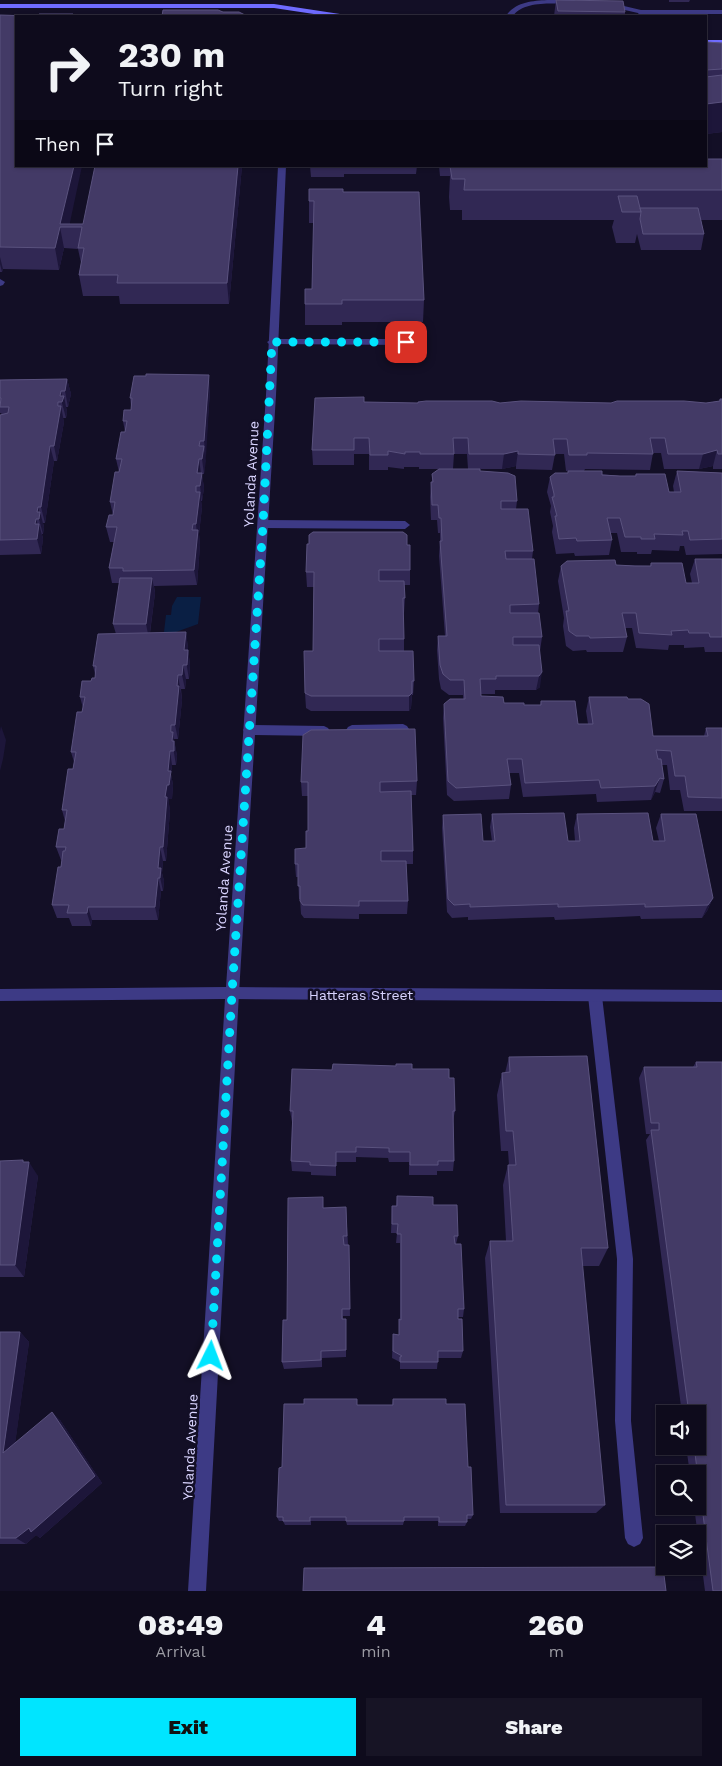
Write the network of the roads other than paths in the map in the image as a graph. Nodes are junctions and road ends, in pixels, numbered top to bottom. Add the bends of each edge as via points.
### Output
1 (585, 2) edge
2 (604, 2) edge
3 (0, 6) edge
4 (722, 12) edge
5 (308, 13) edge
6 (642, 14) edge
7 (329, 15) edge
8 (510, 15) edge
9 (707, 42) edge
10 (722, 42) edge
11 (282, 167) edge
12 (272, 342) junction
13 (406, 342) dead end
14 (263, 524) junction
15 (404, 525) dead end
16 (403, 729) edge
17 (249, 730) junction
18 (232, 993) junction
19 (0, 995) edge
20 (595, 996) junction
21 (722, 996) edge
22 (634, 1538) dead end
23 (197, 1591) edge

1 - 8 street via 526,3 516,6
2 - 6 street
3 - 5 main road via 256,6
4 - 6 street
5 - 7 main road
9 - 10 main road
11 - 12 street, Yolanda Avenue
12 - 13 street
12 - 14 street, Yolanda Avenue
14 - 15 street
14 - 17 street, Yolanda Avenue
16 - 17 street
17 - 18 street, Yolanda Avenue
18 - 19 street, Hatteras Street
18 - 20 street, Hatteras Street
18 - 23 street, Yolanda Avenue
20 - 21 street, Hatteras Street
20 - 22 street via 624,1259 623,1421

